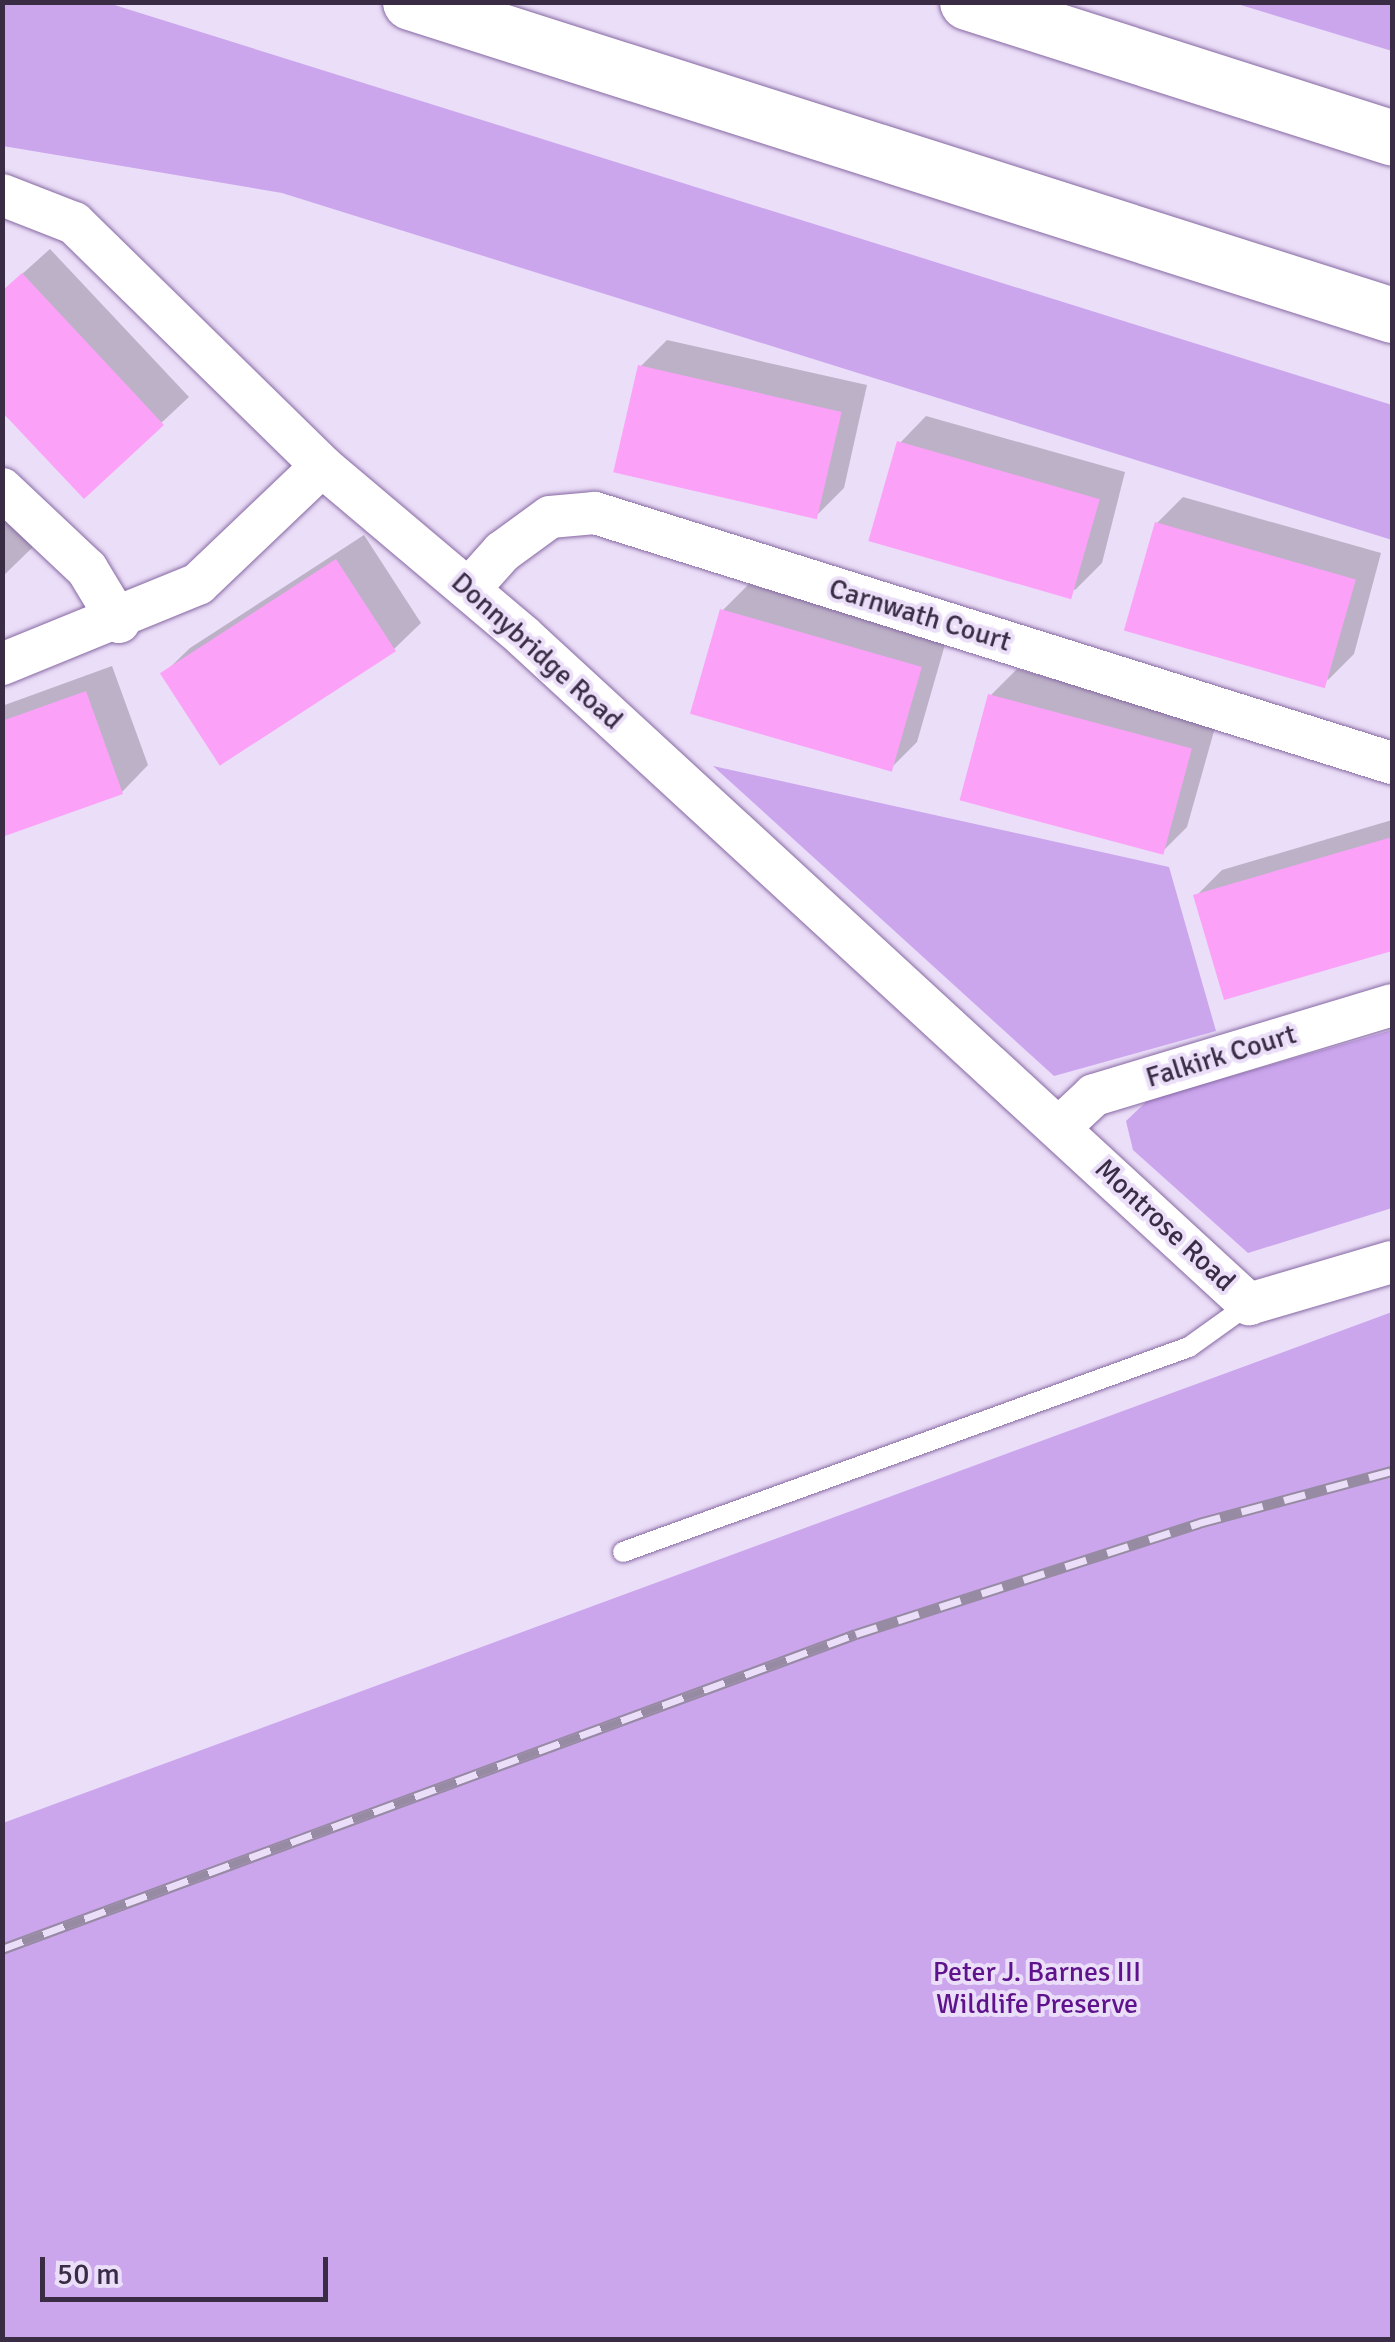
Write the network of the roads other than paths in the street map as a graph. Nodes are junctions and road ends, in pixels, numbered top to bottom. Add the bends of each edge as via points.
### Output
1 (410, 2) edge
2 (967, 2) edge
3 (1392, 138) edge
4 (2, 195) edge
5 (1392, 315) edge
6 (322, 466) junction
7 (2, 490) edge
8 (469, 589) junction
9 (119, 622) junction
10 (2, 664) edge
11 (1392, 763) edge
12 (1392, 1004) edge
13 (1060, 1126) junction
14 (1392, 1262) edge
15 (1249, 1304) junction
16 (624, 1552) dead end

1 - 5 highway
2 - 3 highway
4 - 6 street, Donnybridge Road via 74,223
6 - 8 street, Donnybridge Road
6 - 9 street via 198,584
7 - 9 street via 86,569
8 - 11 street, Carnwath Court via 502,552 550,518 595,513
8 - 13 street, Donnybridge Road
9 - 10 street
12 - 13 street, Falkirk Court via 1094,1094
13 - 15 street, Montrose Road
14 - 15 street, Montrose Road
15 - 16 lane via 1189,1346

